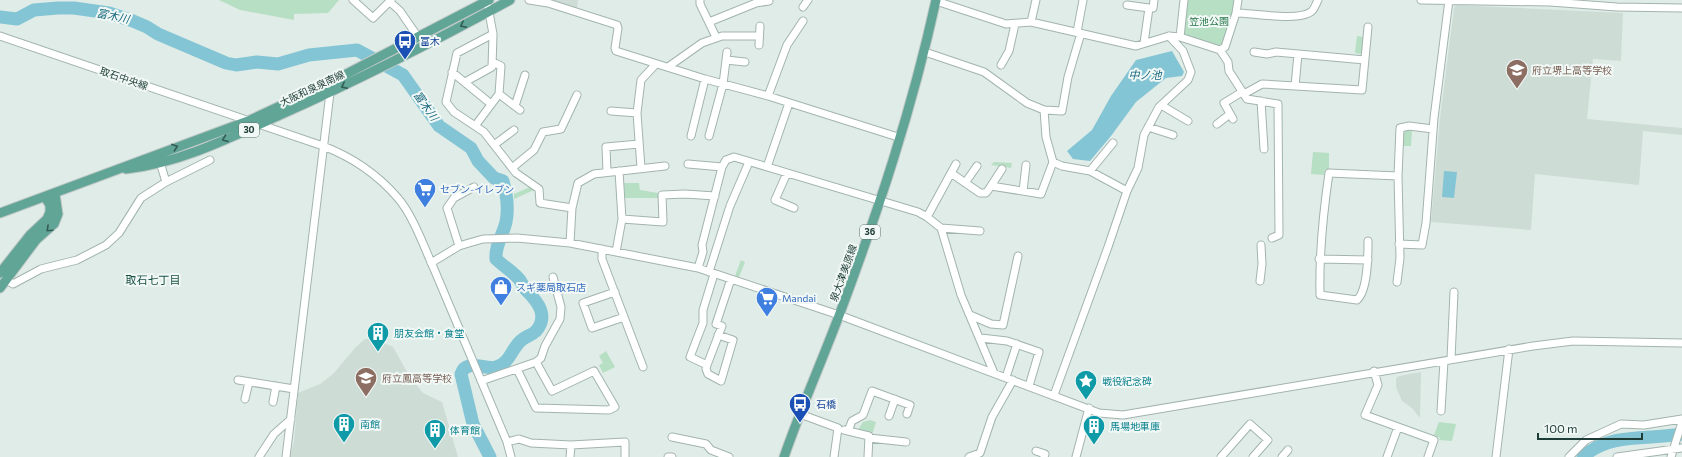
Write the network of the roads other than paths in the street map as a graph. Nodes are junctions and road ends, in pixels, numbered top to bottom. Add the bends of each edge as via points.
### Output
1 (353, 0) edge
2 (510, 0) edge
3 (529, 0) edge
4 (700, 0) edge
5 (808, 0) edge
6 (936, 0) edge
7 (1036, 0) edge
8 (1083, 0) edge
9 (1154, 0) edge
10 (1184, 0) edge
11 (1238, 0) edge
12 (1318, 0) edge
13 (1422, 0) edge
14 (1449, 0) edge
15 (1461, 0) edge
16 (391, 1) edge
17 (488, 1) edge
18 (769, 1) edge
19 (1500, 1) edge
20 (1617, 4) edge
21 (1127, 5) dead end
22 (803, 7) dead end
23 (1149, 8) junction
24 (1682, 8) edge
25 (488, 12) junction
26 (1236, 13) junction
27 (803, 21) dead end
28 (709, 22) junction
29 (1030, 22) junction
30 (1015, 24) junction
31 (760, 26) dead end
32 (1368, 27) dead end
33 (1079, 33) junction
34 (493, 34) junction
35 (715, 35) dead end
36 (0, 36) edge
37 (759, 36) junction
38 (1169, 36) junction
39 (418, 37) junction
40 (1180, 37) junction
41 (1144, 44) junction
42 (759, 45) dead end
43 (1220, 50) junction
44 (727, 52) dead end
45 (925, 52) junction
46 (1254, 52) dead end
47 (1298, 54) junction
48 (726, 60) junction
49 (1365, 60) junction
50 (493, 62) junction
51 (745, 62) dead end
52 (656, 64) junction
53 (1001, 65) dead end
54 (668, 67) junction
55 (452, 72) junction
56 (526, 75) dead end
57 (705, 80) junction
58 (465, 82) junction
59 (722, 84) junction
60 (1295, 86) junction
61 (328, 89) junction
62 (1243, 93) junction
63 (499, 94) junction
64 (577, 95) dead end
65 (768, 96) junction
66 (1261, 101) junction
67 (789, 103) junction
68 (492, 104) junction
69 (1161, 105) junction
70 (1044, 110) junction
71 (610, 111) dead end
72 (637, 113) junction
73 (248, 121) junction
74 (1188, 121) dead end
75 (261, 124) junction
76 (1217, 124) dead end
77 (475, 126) junction
78 (1148, 127) junction
79 (1433, 129) junction
80 (514, 130) dead end
81 (1173, 135) dead end
82 (691, 136) dead end
83 (709, 136) dead end
84 (901, 138) junction
85 (1114, 143) dead end
86 (639, 144) junction
87 (494, 145) junction
88 (323, 146) junction
89 (1264, 150) dead end
90 (159, 158) junction
91 (210, 160) dead end
92 (749, 162) junction
93 (1052, 162) junction
94 (688, 164) dead end
95 (956, 164) dead end
96 (665, 166) dead end
97 (978, 166) dead end
98 (1026, 166) dead end
99 (722, 167) junction
100 (766, 167) junction
101 (512, 168) junction
102 (641, 168) junction
103 (1002, 169) dead end
104 (619, 171) junction
105 (1090, 171) junction
106 (607, 172) junction
107 (787, 173) junction
108 (951, 173) junction
109 (1398, 176) junction
110 (166, 182) junction
111 (965, 183) junction
112 (990, 186) junction
113 (474, 187) dead end
114 (1127, 190) junction
115 (1023, 191) junction
116 (55, 194) junction
117 (715, 196) junction
118 (45, 197) junction
119 (881, 200) junction
120 (572, 208) junction
121 (794, 208) dead end
122 (0, 213) edge
123 (927, 217) junction
124 (622, 219) junction
125 (942, 228) junction
126 (980, 231) dead end
127 (1272, 238) dead end
128 (1368, 241) dead end
129 (570, 243) junction
130 (1399, 244) junction
131 (1260, 245) dead end
132 (459, 246) junction
133 (602, 249) junction
134 (616, 252) junction
135 (1018, 256) dead end
136 (1319, 259) junction
137 (1368, 260) junction
138 (431, 263) junction
139 (698, 268) junction
140 (712, 273) junction
141 (3, 276) edge
142 (553, 277) dead end
143 (731, 279) junction
144 (1260, 281) dead end
145 (1397, 282) dead end
146 (0, 288) edge
147 (614, 292) junction
148 (1454, 292) dead end
149 (839, 314) junction
150 (970, 315) junction
151 (624, 317) junction
152 (718, 335) junction
153 (980, 338) junction
154 (1682, 343) edge
155 (1017, 344) junction
156 (1509, 349) junction
157 (1447, 360) junction
158 (536, 362) junction
159 (707, 365) junction
160 (643, 367) dead end
161 (517, 369) junction
162 (1374, 371) junction
163 (994, 373) junction
164 (1010, 378) junction
165 (238, 380) dead end
166 (481, 381) junction
167 (249, 382) junction
168 (276, 386) junction
169 (1029, 386) junction
170 (294, 389) junction
171 (1054, 395) junction
172 (245, 399) dead end
173 (895, 399) junction
174 (273, 402) dead end
175 (1089, 408) junction
176 (1441, 410) dead end
177 (800, 414) junction
178 (907, 414) dead end
179 (889, 416) dead end
180 (291, 419) junction
181 (1682, 422) edge
182 (1398, 427) junction
183 (838, 428) junction
184 (848, 431) junction
185 (672, 437) dead end
186 (869, 438) junction
187 (507, 442) junction
188 (906, 442) dead end
189 (571, 445) junction
190 (1682, 448) edge
191 (1288, 450) dead end
192 (1036, 451) dead end
193 (1673, 451) edge
194 (710, 454) edge
195 (982, 455) edge
196 (259, 457) edge
197 (286, 457) edge
198 (511, 457) edge
199 (570, 457) edge
200 (625, 457) edge
201 (668, 457) edge
202 (672, 457) edge
203 (729, 457) edge
204 (784, 457) edge
205 (834, 457) edge
206 (868, 457) edge
207 (970, 457) edge
208 (1044, 457) edge
209 (1076, 457) edge
210 (1221, 457) edge
211 (1253, 457) edge
212 (1282, 457) edge
213 (1387, 457) edge
214 (1428, 457) edge
215 (1496, 457) edge
216 (1569, 457) edge
217 (1617, 457) edge

1 - 16 street via 373,18
2 - 25 main road, 大阪和泉泉南線 / 30
3 - 52 street via 556,5 617,24 616,51
4 - 28 street
5 - 22 street
6 - 30 street via 1006,24
6 - 45 main road, 泉大津美原線 / 36
7 - 29 street
8 - 33 street
9 - 23 street via 1153,8
10 - 40 street
11 - 26 street
12 - 26 street via 1312,11 1303,15
13 - 14 street
14 - 15 street
14 - 79 street
15 - 19 street
16 - 39 street
17 - 25 street
17 - 39 main road, 大阪和泉泉南線 / 30
18 - 28 street via 756,3
19 - 20 street
20 - 24 street
21 - 23 street
23 - 41 street
25 - 34 street
25 -> 61 main road, 大阪和泉泉南線 / 30 via 378,68
26 - 43 street via 1225,47
27 - 65 street via 787,45
28 - 35 street
29 - 30 street
29 - 33 street
30 - 53 street via 1009,51
31 - 37 street
32 - 49 street
33 - 41 street via 1136,46
33 - 70 street via 1062,111
34 - 50 street
34 - 55 street via 458,53
36 - 73 street, 取石中央線
37 - 42 street
37 - 54 street via 722,36 702,43
38 - 40 street
38 - 41 street
38 - 69 street via 1183,51 1191,72 1188,80
39 - 61 main road, 大阪和泉泉南線 / 30 via 368,62
40 - 43 street
43 - 62 street
44 - 48 street
45 - 70 street via 984,72 1027,103
45 - 84 main road, 泉大津美原線 / 36
46 - 47 street
47 - 49 street
47 - 60 street
48 - 51 street
48 - 59 street
49 - 60 street via 1362,90
50 - 58 street via 492,67
50 - 63 street via 501,66
52 - 54 street
52 - 72 street via 641,80
54 - 57 street
55 - 58 street
55 - 77 street via 446,102 454,112
56 - 63 street via 517,108
57 - 59 street
57 - 82 street
58 - 68 street
59 - 65 street
59 - 83 street
60 - 62 street via 1262,84
61 - 73 main road, 大阪和泉泉南線 / 30
61 - 75 main road, 大阪和泉泉南線 / 30
61 - 88 street
62 - 66 street via 1247,98
62 - 76 street via 1224,103 1232,116
63 - 68 street
64 - 101 street via 562,129 543,132 534,150
65 - 67 street
66 - 89 street
66 - 127 street via 1278,104 1279,235
67 - 84 street
67 - 100 street
68 - 77 street
69 - 74 street
69 - 78 street
70 - 93 street via 1046,138
71 - 72 street
72 - 86 street
73 - 75 street, 取石中央線
90 -> 73 main road, 大阪和泉泉南線 / 30
75 - 88 street, 取石中央線
75 -> 90 main road, 大阪和泉泉南線 / 30 via 205,147
77 - 87 street via 484,132
78 - 81 street
78 - 114 street via 1138,168
79 - 109 street via 1409,126 1400,128
79 - 130 street via 1422,245
80 - 87 street
84 - 119 main road, 泉大津美原線 / 36
85 - 105 street
86 - 102 street
86 - 106 street via 606,147
87 - 101 street
88 - 138 street, 取石中央線 via 344,154 368,169 398,198
88 - 170 street
90 - 110 street
90 - 116 main road, 大阪和泉泉南線 / 30 via 139,168 113,171
91 - 110 street
92 - 99 street via 734,157 726,160
92 - 100 street
92 - 140 street via 730,208
93 - 105 street
93 - 115 street via 1041,194
94 - 99 street
95 - 108 street
96 - 102 street
97 - 111 street
98 - 115 street
99 - 117 street
100 - 107 street
101 - 120 street via 539,189 540,203
102 - 104 street
103 - 112 street
104 - 106 street
104 - 124 street
105 - 114 street
106 - 120 street via 594,174 578,183
107 - 119 street
107 - 121 street via 775,200
108 - 111 street
108 - 123 street
109 - 130 street
109 - 136 street via 1329,173
110 - 141 street via 141,198 119,233 106,245 78,260 41,269 13,284
111 - 112 street via 986,193
112 - 115 street
113 - 132 street via 454,198 447,208
114 - 171 street
116 - 118 main road, 大阪和泉泉南線 / 30
116 -> 141 main road via 58,214 54,224
117 - 124 street via 662,195 663,222
117 - 139 street
118 - 122 main road, 大阪和泉泉南線 / 30
118 - 141 main road via 50,205 47,219 30,235
119 - 123 street
119 - 149 main road, 泉大津美原線 / 36
120 - 129 street
123 - 125 street
124 - 134 street
125 - 126 street
125 - 150 street
128 - 137 street
129 - 132 street via 517,238 482,239
129 - 133 street
130 - 145 street
131 - 144 street
132 - 138 street
133 - 134 street
133 - 147 street via 602,259
134 - 139 street
135 - 150 street via 1003,325 991,324
136 - 137 street
136 - 137 street via 1320,295 1357,300 1362,295
138 - 166 street, 取石中央線
139 - 140 street
140 - 143 street
140 - 159 street via 702,310 703,324 690,357
141 - 146 main road
142 - 158 street via 561,307 560,319 541,358
143 - 149 street
143 - 152 street via 716,324 722,326
147 - 151 street
147 - 151 street via 583,303 592,328
148 - 157 street
149 - 163 street
149 - 177 main road, 泉大津美原線 / 36
150 - 153 street
151 - 160 street
152 - 159 street
152 - 159 street via 733,340 721,381 708,374
153 - 155 street
153 - 163 street
154 - 156 street via 1573,341
155 - 164 street
155 - 169 street via 1039,352
156 - 157 street
156 - 215 street
157 - 162 street
157 - 176 street
158 - 161 street
158 - 161 street via 552,391 594,371 615,407 609,410 536,408
161 - 166 street
162 - 175 street via 1123,415 1099,413
162 - 182 street via 1378,385 1365,415
163 - 164 street
164 - 169 street
164 - 195 street via 992,417
165 - 167 street
166 - 187 street, 取石中央線
167 - 168 street
167 - 172 street
168 - 170 street
168 - 174 street
169 - 171 street
170 - 180 street
171 - 175 street
173 - 178 street via 910,405
173 - 179 street
173 - 184 street via 872,390 863,415 852,421
175 - 209 street
177 - 183 street
177 - 204 main road, 泉大津美原線 / 36
180 - 196 street via 274,434
180 - 197 street
181 - 193 street
181 - 216 street via 1621,424 1586,440
182 - 213 street
182 - 214 street via 1434,440
183 - 184 street
183 - 205 street
184 - 186 street
185 - 194 street via 706,444
186 - 188 street
186 - 206 street
187 - 189 street via 519,439 531,443
187 - 198 street, 取石中央線
189 - 199 street
189 - 200 street via 625,442
190 - 193 street
191 - 212 street
192 - 208 street via 1045,454
193 - 217 street
194 - 203 street
195 - 207 street
201 - 202 street
210 - 211 street via 1250,424 1268,440

